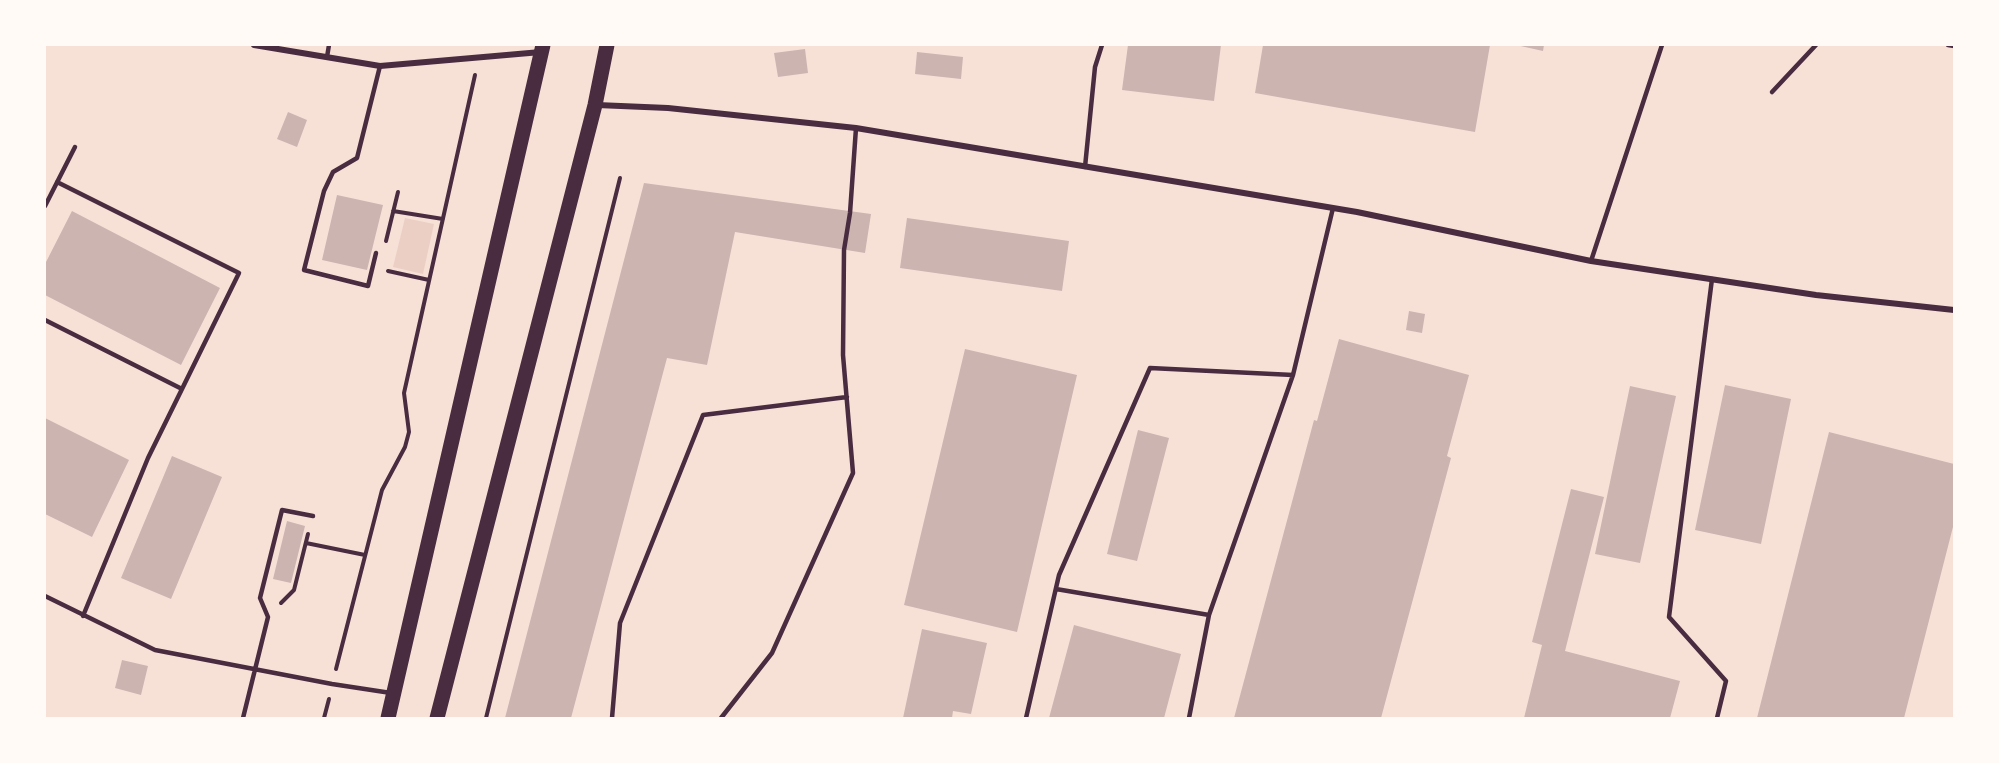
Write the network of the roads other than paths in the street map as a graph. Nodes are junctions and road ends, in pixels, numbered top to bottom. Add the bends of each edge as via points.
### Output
1 (254, 45) edge
2 (329, 45) edge
3 (607, 45) edge
4 (1102, 45) edge
5 (1662, 45) edge
6 (1816, 45) edge
7 (1948, 45) edge
8 (1954, 46) edge
9 (542, 49) edge
10 (327, 57) junction
11 (380, 66) junction
12 (1772, 92) dead end
13 (595, 105) junction
14 (856, 128) junction
15 (75, 147) dead end
16 (1085, 167) junction
17 (57, 182) junction
18 (45, 206) edge
19 (1333, 208) junction
20 (376, 253) dead end
21 (1591, 261) junction
22 (1712, 279) junction
23 (1954, 310) edge
24 (45, 320) edge
25 (1293, 375) junction
26 (182, 389) junction
27 (847, 397) junction
28 (313, 516) road end
29 (1056, 589) junction
30 (45, 596) edge
31 (1209, 615) junction
32 (83, 616) junction
33 (255, 670) junction
34 (394, 693) junction
35 (243, 718) edge
36 (388, 718) edge
37 (437, 718) edge
38 (612, 718) edge
39 (721, 718) edge
40 (1026, 718) edge
41 (1189, 718) edge
42 (1717, 718) edge

1 - 10 street
2 - 10 lane
3 - 13 main road
4 - 16 lane via 1095,67
5 - 21 lane
6 - 12 lane
7 - 8 lane
9 - 11 street
9 - 34 main road
10 - 11 street
11 - 20 lane via 357,158 333,172 324,191 304,270 368,286
13 - 14 street via 668,108
13 - 37 main road
14 - 16 street
14 - 27 lane via 844,250 843,355
15 - 17 lane
16 - 19 street
17 - 18 lane
17 - 26 lane via 239,273
19 - 21 street
19 - 25 lane
21 - 22 street
22 - 23 street
22 - 42 lane via 1670,617 1726,681
24 - 26 lane
25 - 29 lane via 1149,368
25 - 31 lane
26 - 32 lane via 148,458
27 - 38 lane via 703,415 620,624
27 - 39 lane via 853,473 772,653
28 - 33 lane via 282,510 260,598 268,617
29 - 31 lane
29 - 40 lane
30 - 32 lane
31 - 41 lane
32 - 33 lane via 155,650
33 - 34 lane
33 - 35 lane
34 - 36 main road

